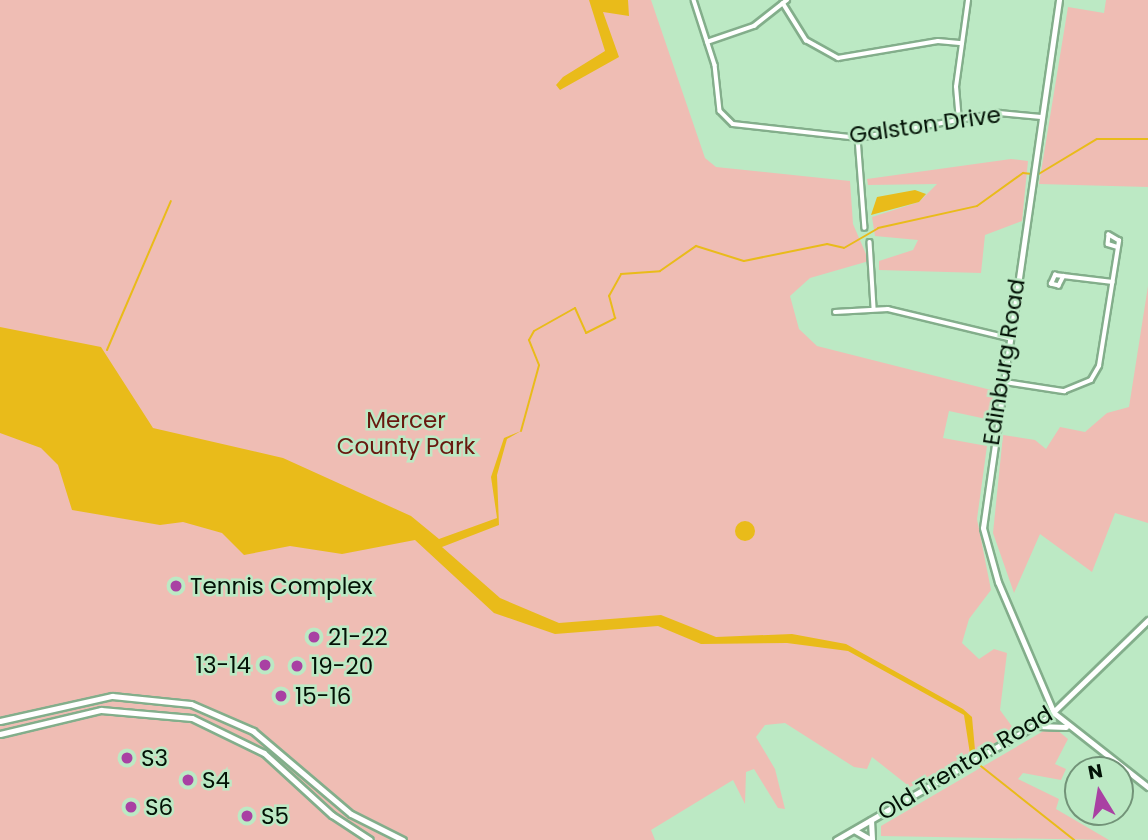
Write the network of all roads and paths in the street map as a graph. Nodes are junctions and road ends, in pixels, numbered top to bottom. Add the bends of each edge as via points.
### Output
1 (694, 0) edge
2 (787, 0) edge
3 (968, 0) edge
4 (1059, 0) edge
5 (783, 3) junction
6 (707, 42) junction
7 (962, 43) junction
8 (1041, 117) junction
9 (960, 121) junction
10 (858, 138) junction
11 (865, 228) dead end
12 (870, 242) dead end
13 (1118, 247) dead end
14 (1064, 276) dead end
15 (1113, 282) junction
16 (874, 308) junction
17 (835, 312) dead end
18 (1009, 338) junction
19 (1002, 381) junction
20 (1148, 620) edge
21 (48, 709) junction
22 (1054, 712) junction
23 (0, 721) edge
24 (52, 721) junction
25 (1031, 728) junction
26 (1074, 730) junction
27 (0, 734) edge
28 (1148, 787) edge
29 (871, 820) junction
30 (854, 830) junction
31 (370, 840) edge
32 (403, 840) edge
33 (836, 840) edge
34 (872, 840) edge

1 - 6 street, Galston Drive
2 - 5 street
3 - 7 street
4 - 8 main road, Edinburg Road
5 - 6 street via 754,26
5 - 7 street via 806,40 838,58 938,41
6 - 10 street, Galston Drive via 720,111 729,122
7 - 9 street via 956,87
8 - 9 street, Galston Drive via 1007,113
8 - 18 main road, Edinburg Road
9 - 10 street, Galston Drive
10 - 11 street
12 - 16 street
13 - 15 street
14 - 15 street
15 - 19 street via 1091,380 1064,391
16 - 17 street
16 - 18 street
18 - 19 main road, Edinburg Road
19 - 22 main road, Edinburg Road via 983,528 998,582
20 - 22 main road, Old Trenton Road
21 - 23 main road
21 - 24 street
21 - 32 main road via 129,696 207,709 260,736 351,814
22 - 25 main road, Old Trenton Road
22 - 26 main road
24 - 27 main road
24 - 31 main road via 133,708 208,723 264,753 332,815
25 - 26 main road via 1056,724
25 - 29 main road, Old Trenton Road
26 - 28 main road
29 - 30 main road, Old Trenton Road
29 - 34 main road
30 - 33 main road, Old Trenton Road
30 - 34 main road

